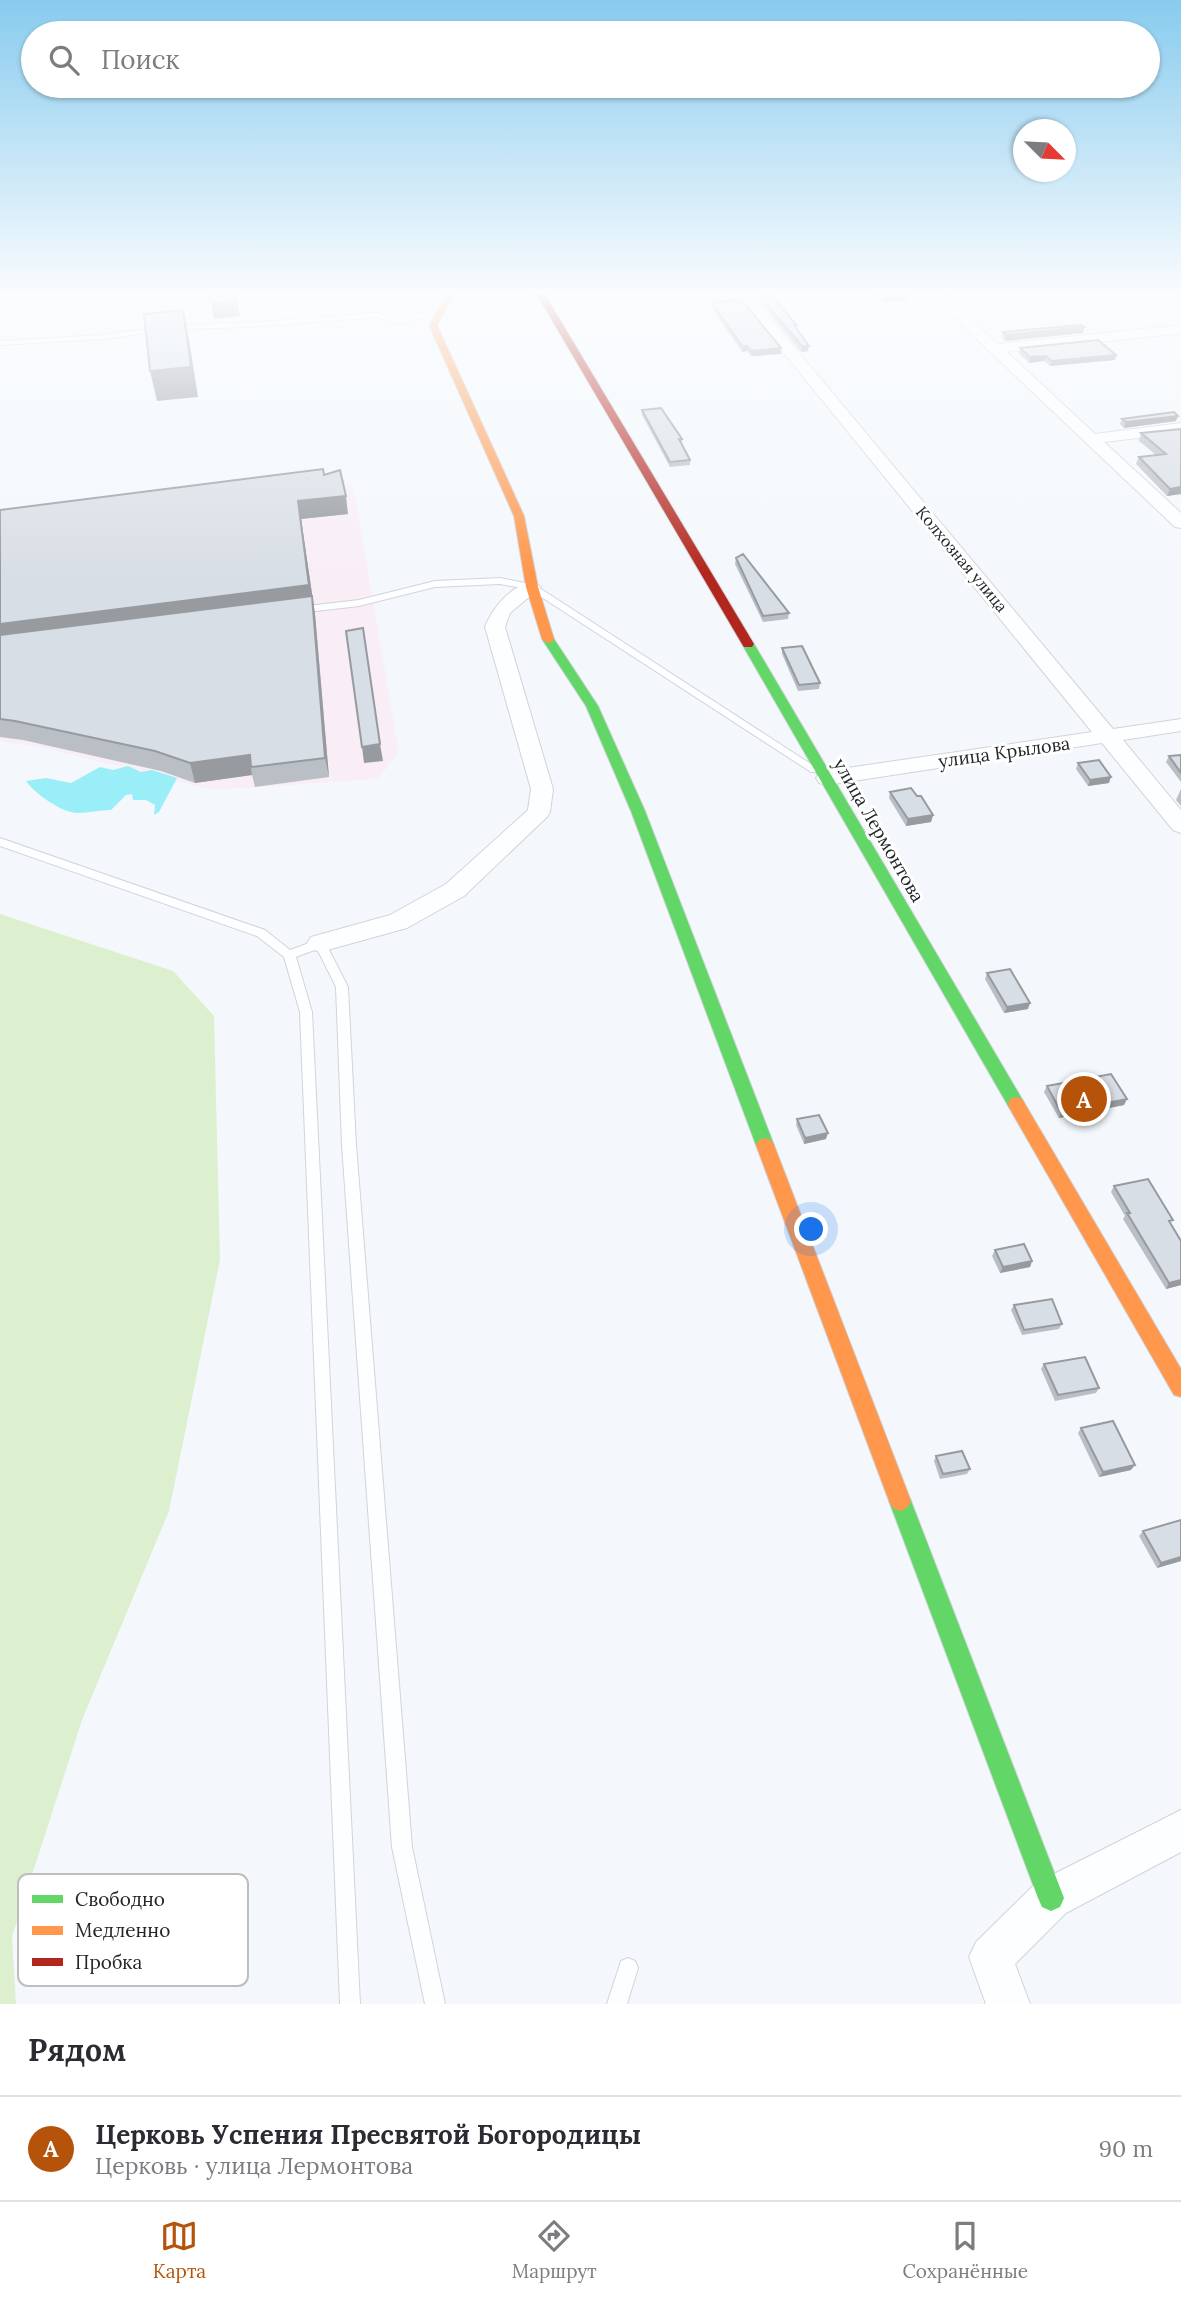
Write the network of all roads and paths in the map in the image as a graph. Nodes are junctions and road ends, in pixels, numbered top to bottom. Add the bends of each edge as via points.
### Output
1 (461, 387) edge
2 (595, 387) edge
3 (819, 387) edge
4 (1035, 387) edge
5 (1181, 428) edge
6 (1090, 439) junction
7 (1181, 523) edge
8 (532, 587) junction
9 (284, 612) edge
10 (1181, 725) edge
11 (1109, 737) junction
12 (827, 778) junction
13 (1181, 825) edge
14 (0, 842) edge
15 (320, 943) junction
16 (289, 955) junction
17 (1181, 1388) edge
18 (1181, 1830) edge
19 (1051, 1898) junction
20 (628, 1968) dead end
21 (350, 2004) edge
22 (435, 2004) edge
23 (617, 2004) edge
24 (1008, 2004) edge

1 - 8 street via 519,516
2 - 12 street, улица Лермонтова
3 - 11 street, Колхозная улица
4 - 6 street
5 - 6 street
6 - 7 street
8 - 9 lane via 500,581 435,584 359,603
8 - 12 lane
8 - 15 street via 500,610 495,627 542,789 539,812 455,890 398,922
8 - 19 street via 550,645 592,706 638,811
10 - 11 street, улица Крылова
11 - 12 street, улица Крылова
11 - 13 street, Колхозная улица
12 - 17 street, улица Лермонтова
14 - 16 lane via 261,933
15 - 16 lane
15 - 22 lane via 342,987 350,1158 402,1847
16 - 21 lane via 306,1012
18 - 19 street
19 - 24 street via 991,1957
20 - 23 lane

